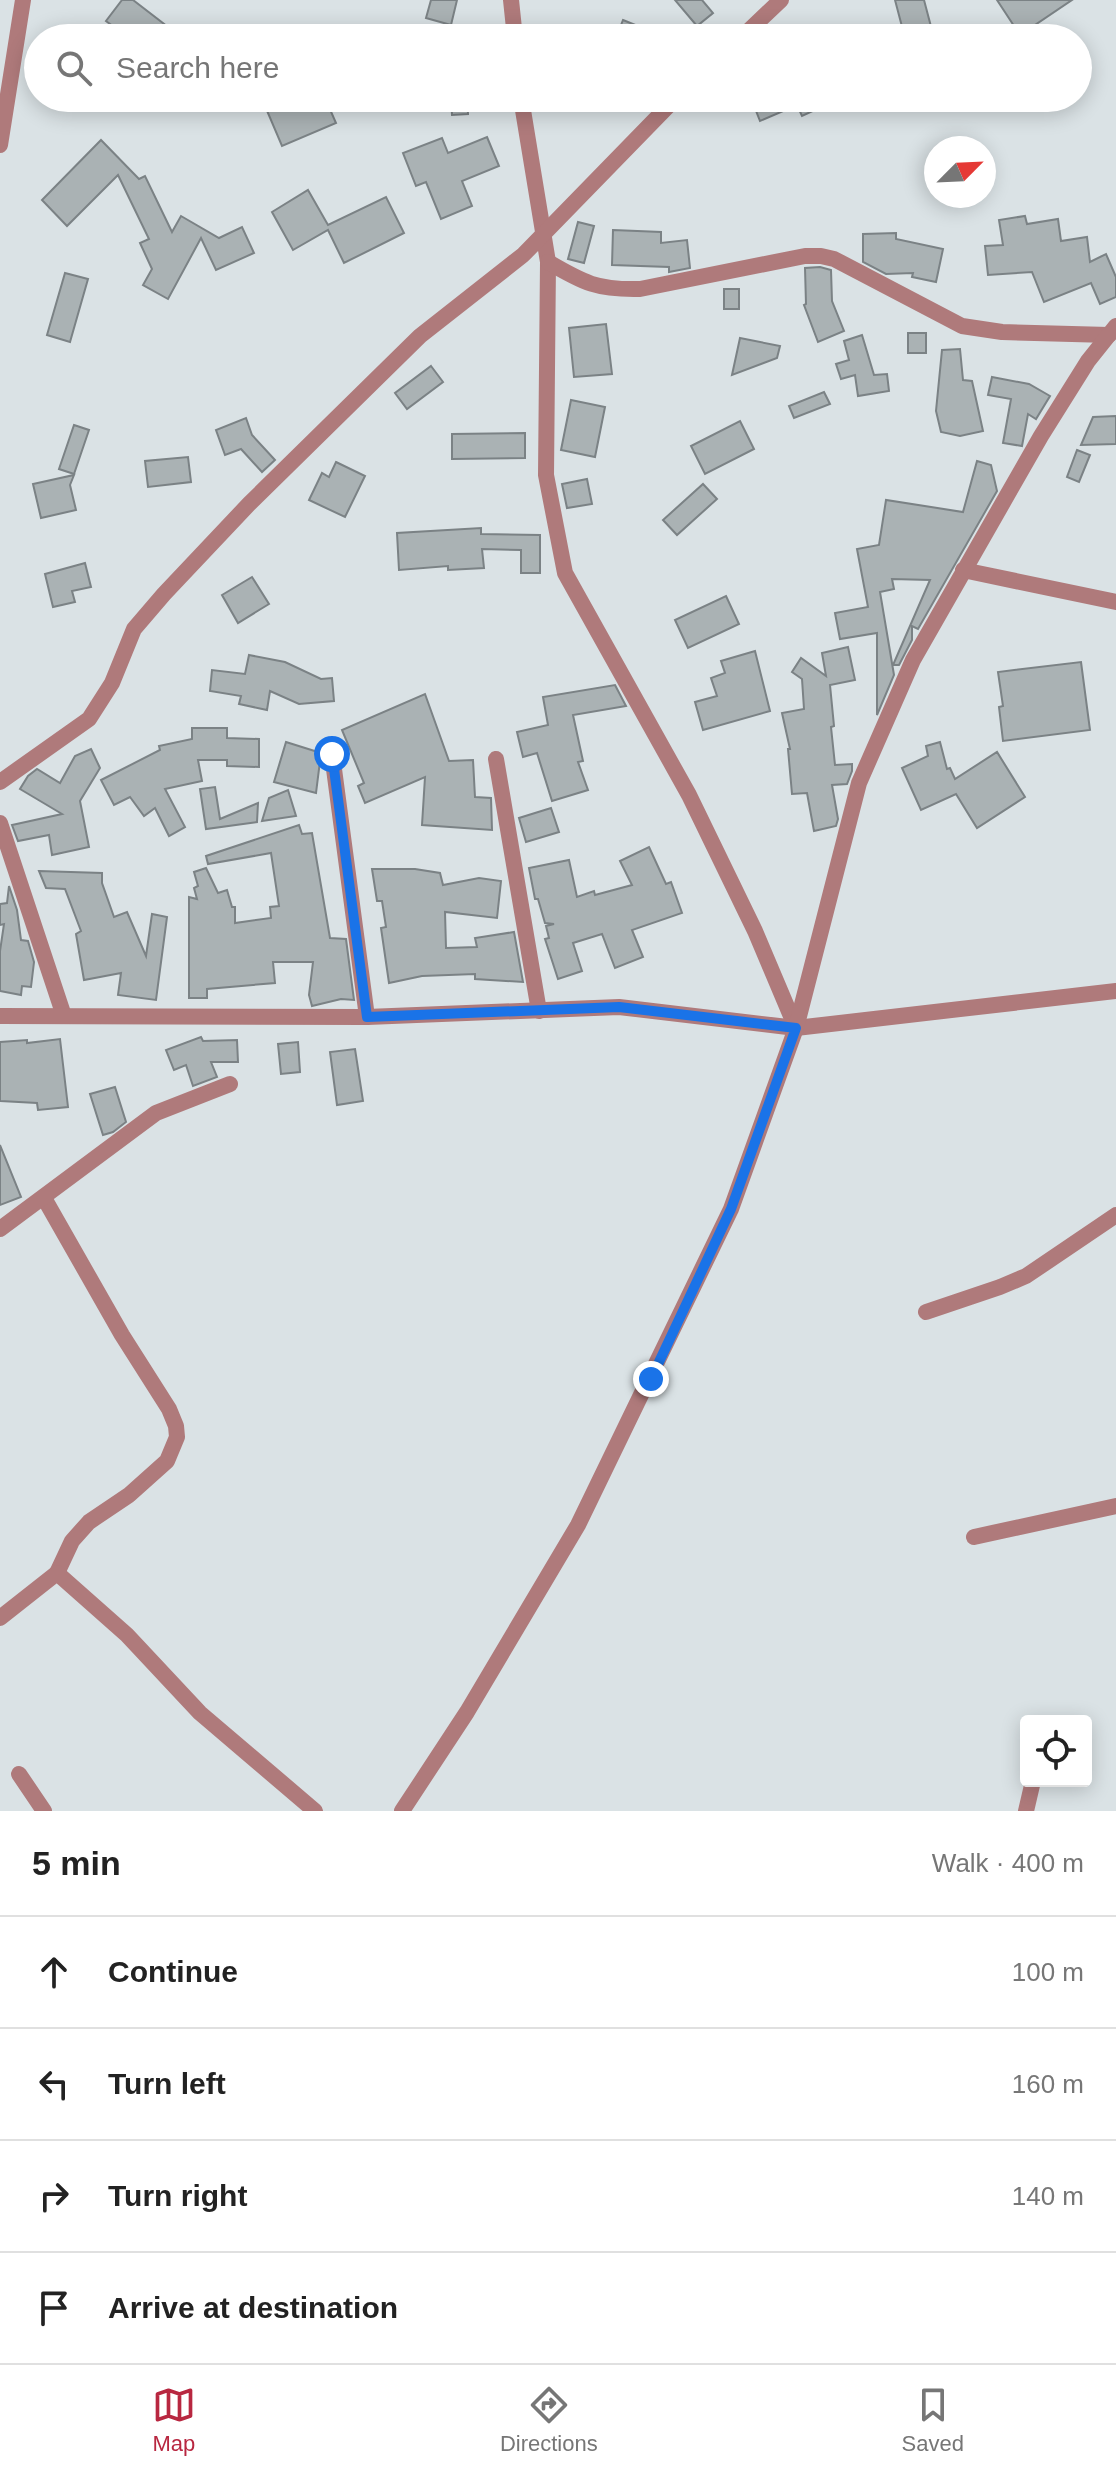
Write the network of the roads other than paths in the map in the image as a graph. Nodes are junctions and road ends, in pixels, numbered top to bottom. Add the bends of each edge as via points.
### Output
1 (23, 0) edge
2 (511, 0) edge
3 (781, 0) edge
4 (514, 24) edge
5 (756, 24) edge
6 (523, 112) edge
7 (662, 112) edge
8 (0, 145) edge
9 (543, 233) junction
10 (548, 262) junction
11 (1112, 331) edge
12 (963, 570) junction
13 (1116, 602) edge
14 (332, 754) dead end
15 (496, 759) dead end
16 (0, 782) edge
17 (0, 823) edge
18 (1116, 992) edge
19 (539, 1011) junction
20 (0, 1016) edge
21 (64, 1016) junction
22 (367, 1017) junction
23 (796, 1028) junction
24 (230, 1084) dead end
25 (44, 1198) junction
26 (1116, 1215) edge
27 (0, 1229) edge
28 (926, 1312) dead end
29 (1116, 1506) edge
30 (974, 1537) dead end
31 (57, 1573) junction
32 (0, 1618) edge
33 (19, 1774) dead end
34 (1032, 1787) edge
35 (44, 1811) edge
36 (315, 1811) edge
37 (402, 1811) edge
38 (1026, 1811) edge

1 - 8 street
2 - 4 street
3 - 5 street
6 - 9 street
7 - 9 street
9 - 10 street
9 - 16 street via 523,255 420,336 164,594 134,629 112,683 89,719
10 - 11 street via 586,284 615,290 821,256 962,326 1002,332
10 - 23 street via 546,475 565,573 689,795
11 - 12 street via 1041,436
12 - 13 street
12 - 23 street via 913,660 859,783
14 - 22 street
15 - 19 street
17 - 21 street
18 - 23 street
19 - 22 street
19 - 23 street via 619,1007
20 - 21 street
21 - 22 street
23 - 37 street via 731,1209 578,1525
24 - 25 street via 156,1113
25 - 27 street
25 - 31 street via 169,1409 177,1437 167,1461 72,1541
26 - 28 street via 1026,1276
29 - 30 street
31 - 32 street
31 - 36 street via 127,1635 200,1713
33 - 35 street
34 - 38 street

